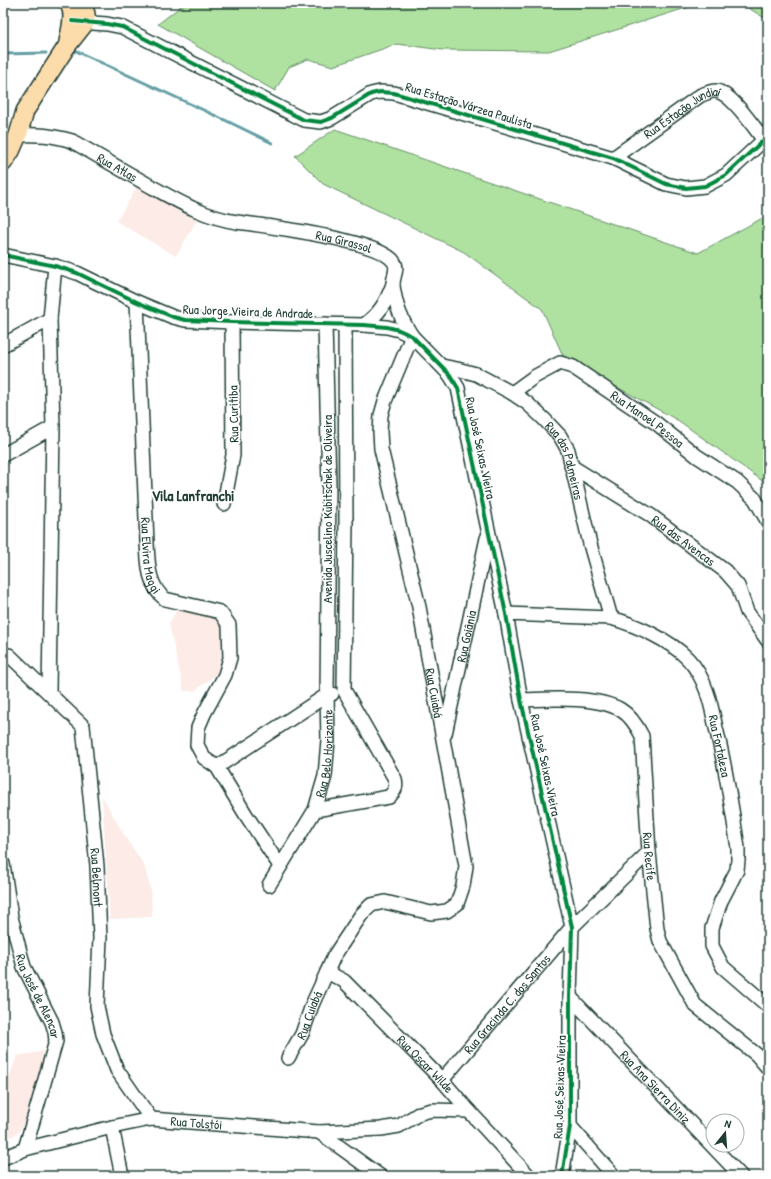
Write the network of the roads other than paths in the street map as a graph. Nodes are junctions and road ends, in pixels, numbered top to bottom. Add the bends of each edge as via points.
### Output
1 (68, 3) edge
2 (83, 3) edge
3 (79, 22) junction
4 (18, 135) junction
5 (766, 138) edge
6 (613, 158) junction
7 (3, 163) edge
8 (212, 216) joint
9 (3, 255) edge
10 (55, 266) junction
11 (392, 284) junction
12 (137, 302) junction
13 (50, 319) junction
14 (232, 322) junction
15 (325, 324) junction
16 (345, 325) junction
17 (364, 325) junction
18 (412, 336) junction
19 (3, 345) edge
20 (442, 366) junction
21 (512, 394) junction
22 (53, 427) junction
23 (3, 455) edge
24 (571, 466) junction
25 (346, 484) junction
26 (329, 485) junction
27 (224, 504) dead end
28 (768, 522) edge
29 (488, 532) junction
30 (506, 614) junction
31 (611, 618) junction
32 (768, 641) edge
33 (6, 656) edge
34 (344, 690) junction
35 (49, 692) junction
36 (327, 695) junction
37 (521, 700) junction
38 (443, 740) junction
39 (217, 767) junction
40 (315, 810) junction
41 (649, 852) junction
42 (3, 864) edge
43 (280, 866) junction
44 (269, 885) dead end
45 (572, 927) junction
46 (327, 972) junction
47 (570, 997) junction
48 (767, 1005) edge
49 (288, 1058) dead end
50 (768, 1068) edge
51 (442, 1080) junction
52 (469, 1111) junction
53 (151, 1119) junction
54 (570, 1126) junction
55 (112, 1127) junction
56 (319, 1132) junction
57 (25, 1149) junction
58 (3, 1158) edge
59 (122, 1176) edge
60 (380, 1176) edge
61 (529, 1176) edge
62 (562, 1176) edge
63 (614, 1176) edge
64 (741, 1176) edge

1 - 3 main road
2 - 3 main road via 86,14
3 - 4 main road via 67,46 25,112
3 - 6 street, Rua Estação Várzea Paulista via 122,26 304,120 320,122 332,118 371,94 394,93
4 - 7 main road
4 - 8 street, Rua Atlas via 42,134 72,141 190,207
5 - 6 street, Rua Estação Várzea Paulista via 726,174 705,186 686,188 666,184
5 - 6 street, Rua Estação Jundiaí via 725,94 715,91 701,95
8 - 11 street, Rua Girassol via 234,222 298,231 371,249 394,262 396,269
9 - 10 street, Rua Jorge Vieira de Andrade
10 - 12 street, Rua Jorge Vieira de Andrade via 77,273
10 - 13 street
11 - 17 street via 381,310
11 - 18 street, Rua Girassol via 400,315
12 - 14 street, Rua Jorge Vieira de Andrade via 184,320
12 - 39 street, Rua Elvira Maggi via 148,563 152,584 158,594 165,598 220,612 229,625 230,658 225,675 198,728 197,745 204,758
13 - 19 street
13 - 22 street
14 - 15 street, Rua Jorge Vieira de Andrade
14 - 27 street, Rua Curitiba via 233,455
15 - 16 street, Rua Jorge Vieira de Andrade
15 - 26 street, Avenida Juscelino Kubitschek de Oliveira
16 - 17 street, Rua Jorge Vieira de Andrade
16 - 25 street, Avenida Juscelino Kubitschek de Oliveira
17 - 18 street, Rua Jorge Vieira de Andrade via 393,328
18 - 20 street, Rua Jorge Vieira de Andrade
18 - 38 street, Rua Cuiabá via 384,401 380,437 419,607
20 - 21 street, Rua das Palmeiras via 476,374
20 - 29 street, Rua José Seixas Vieira via 458,388
21 - 24 street, Rua das Palmeiras via 527,403 560,436 568,450
21 - 28 street, Rua Manoel Pessoa via 534,377 560,363 573,367 737,482 754,499
22 - 23 street
22 - 35 street
24 - 31 street, Rua das Palmeiras
24 - 32 street, Rua das Avencas via 650,515 725,571 738,586 747,612
25 - 26 street
25 - 34 street, Avenida Juscelino Kubitschek de Oliveira
26 - 36 street, Avenida Juscelino Kubitschek de Oliveira
29 - 30 street, Rua José Seixas Vieira
29 - 38 street, Rua Goiânia
30 - 31 street, Rua Fortaleza
30 - 37 street, Rua José Seixas Vieira
31 - 48 street, Rua Fortaleza via 640,628 670,644 688,658 697,670 709,697 724,759 738,848 737,870 721,902 712,928 712,946 723,967
33 - 35 street, Rua Belmont
34 - 36 street
34 - 40 street via 395,779 396,786 389,797
35 - 53 street, Rua Belmont via 83,726 85,733 97,866 100,938 97,1006 103,1034 117,1070
36 - 39 street
36 - 40 street, Rua Belo Horizonte via 328,740 325,776
37 - 41 street, Rua Recife via 554,699 599,703 621,710 634,721 642,736
37 - 45 street, Rua José Seixas Vieira
38 - 46 street, Rua Cuiabá via 466,866 457,904 447,911 432,913 385,902 371,905 361,915 334,956
39 - 43 street
40 - 43 street, Rua Belo Horizonte
41 - 45 street, Rua Gracinda C. dos Santos
41 - 50 street, Rua Recife via 660,941 695,1005 757,1055
42 - 57 street, Rua José de Alencar via 11,917 24,967 52,1022 56,1042
43 - 44 street, Rua Belo Horizonte
45 - 47 street, Rua José Seixas Vieira
45 - 51 street, Rua Gracinda C. dos Santos
46 - 49 street, Rua Cuiabá via 302,1034
46 - 51 street, Rua Oscar Wilde via 344,981
47 - 54 street, Rua José Seixas Vieira
47 - 64 street, Rua Ana Sierra Diniz
51 - 52 street, Rua Oscar Wilde
52 - 56 street, Rua Tolstói via 432,1110 420,1113 399,1126
52 - 61 street, Rua Oscar Wilde
53 - 55 street, Rua Tolstói
53 - 56 street, Rua Tolstói
54 - 62 street, Rua José Seixas Vieira
54 - 63 street
55 - 57 street, Rua Tolstói
55 - 59 street
56 - 60 street
57 - 58 street, Rua Tolstói

